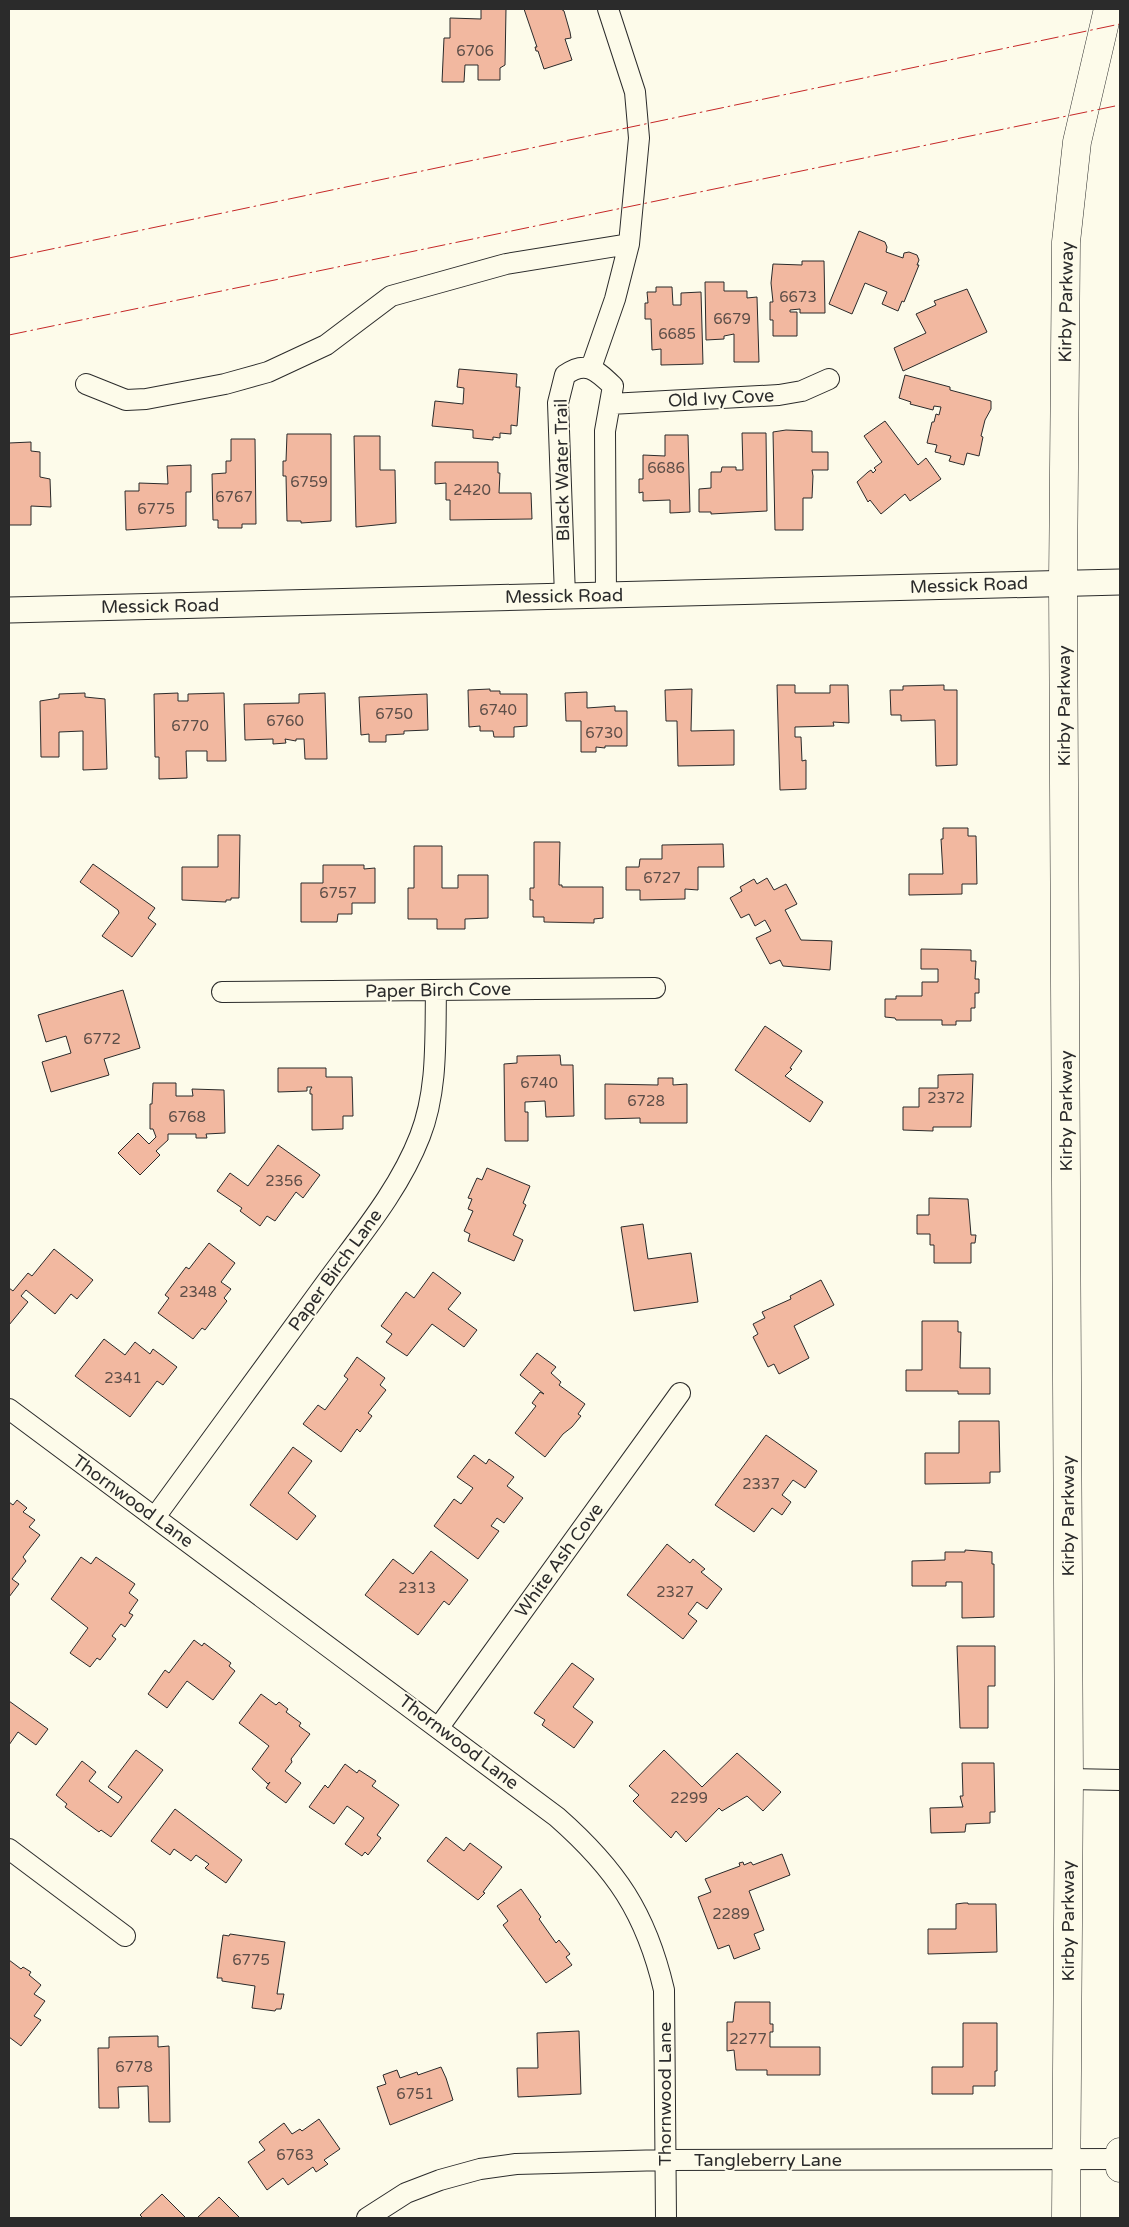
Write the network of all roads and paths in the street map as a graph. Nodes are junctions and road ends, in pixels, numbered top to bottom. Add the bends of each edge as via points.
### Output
1 (608, 9) edge
2 (1108, 9) edge
3 (629, 244) junction
4 (591, 368) junction
5 (829, 379) dead end
6 (86, 384) dead end
7 (610, 404) junction
8 (1120, 582) edge
9 (1063, 583) junction
10 (606, 595) junction
11 (565, 596) junction
12 (9, 610) edge
13 (655, 988) dead end
14 (436, 990) junction
15 (222, 992) dead end
16 (680, 1393) dead end
17 (9, 1409) edge
18 (155, 1517) junction
19 (439, 1727) junction
20 (1069, 1779) junction
21 (1120, 1780) edge
22 (9, 1849) edge
23 (125, 1936) dead end
24 (1120, 2152) edge
25 (1120, 2158) edge
26 (1066, 2159) junction
27 (665, 2160) junction
28 (1120, 2168) edge
29 (367, 2218) edge
30 (666, 2218) edge
31 (1066, 2218) edge

1 - 3 street via 635,92 639,138
2 - 9 main road, Kirby Parkway via 1077,142 1066,242
3 - 4 street via 615,299
3 - 6 street via 506,264 391,296 326,345 268,372 225,384 126,400
4 - 7 street via 613,386
4 - 11 street, Black Water Trail via 576,367 565,375 558,403
5 - 7 street, Old Ivy Cove via 802,391 779,395
7 - 10 street via 605,431
8 - 9 street, Messick Road
9 - 10 street, Messick Road
9 - 20 main road, Kirby Parkway
10 - 11 street, Messick Road
11 - 12 street, Messick Road
13 - 14 street, Paper Birch Cove
14 - 15 street, Paper Birch Cove
14 - 18 street, Paper Birch Lane via 430,1102 409,1161 373,1218
16 - 19 street, White Ash Cove
17 - 18 street, Thornwood Lane
18 - 19 street, Thornwood Lane
19 - 27 street, Thornwood Lane via 584,1841 607,1866 636,1910 664,1990
20 - 21 street
20 - 26 main road, Kirby Parkway
22 - 23 street
24 - 25 main road
25 - 26 street, Tangleberry Lane
25 - 28 main road
26 - 27 street, Tangleberry Lane
26 - 31 main road, Kirby Parkway
27 - 29 street, Tangleberry Lane via 516,2164 480,2169 406,2194
27 - 30 street, Thornwood Lane

